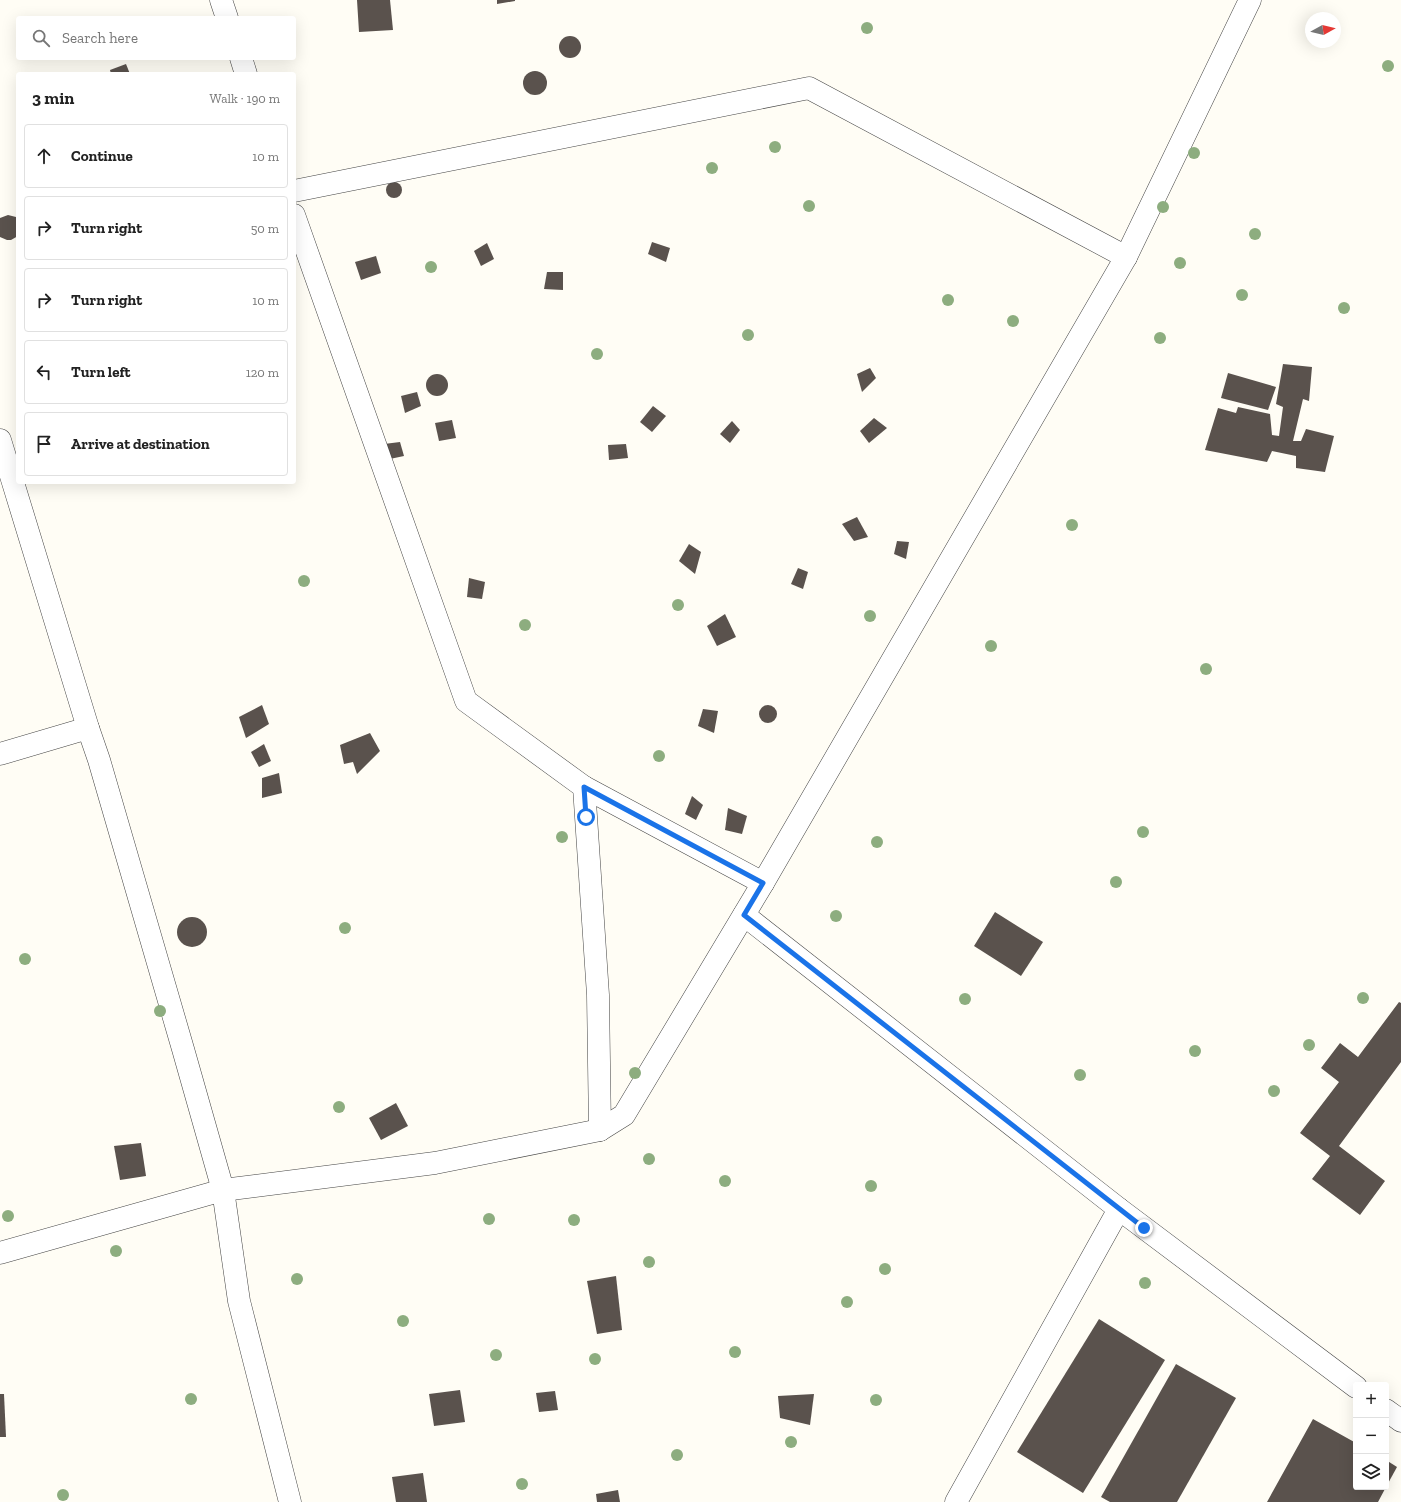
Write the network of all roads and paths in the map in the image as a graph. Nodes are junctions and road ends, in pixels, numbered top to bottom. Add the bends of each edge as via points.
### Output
1 (221, 0) edge
2 (1250, 0) edge
3 (226, 16) edge
4 (242, 60) edge
5 (245, 72) edge
6 (296, 191) edge
7 (296, 221) edge
8 (1126, 257) junction
9 (0, 440) edge
10 (88, 728) junction
11 (0, 754) edge
12 (584, 787) junction
13 (763, 883) junction
14 (744, 915) junction
15 (600, 1130) junction
16 (223, 1190) junction
17 (1119, 1209) junction
18 (0, 1253) edge
19 (1353, 1385) edge
20 (1389, 1412) edge
21 (1401, 1421) edge
22 (290, 1502) edge
23 (956, 1502) edge

1 - 3 street
2 - 8 street
4 - 5 street
6 - 8 street via 809,88
7 - 12 street via 466,701
8 - 13 street
9 - 10 street
10 - 11 street
10 - 16 street
12 - 13 street
12 - 15 street via 598,995
13 - 14 street
14 - 15 street via 624,1115
14 - 17 street
15 - 16 street via 435,1163
16 - 18 street
16 - 22 street via 239,1301
17 - 19 street
17 - 23 street
20 - 21 street

